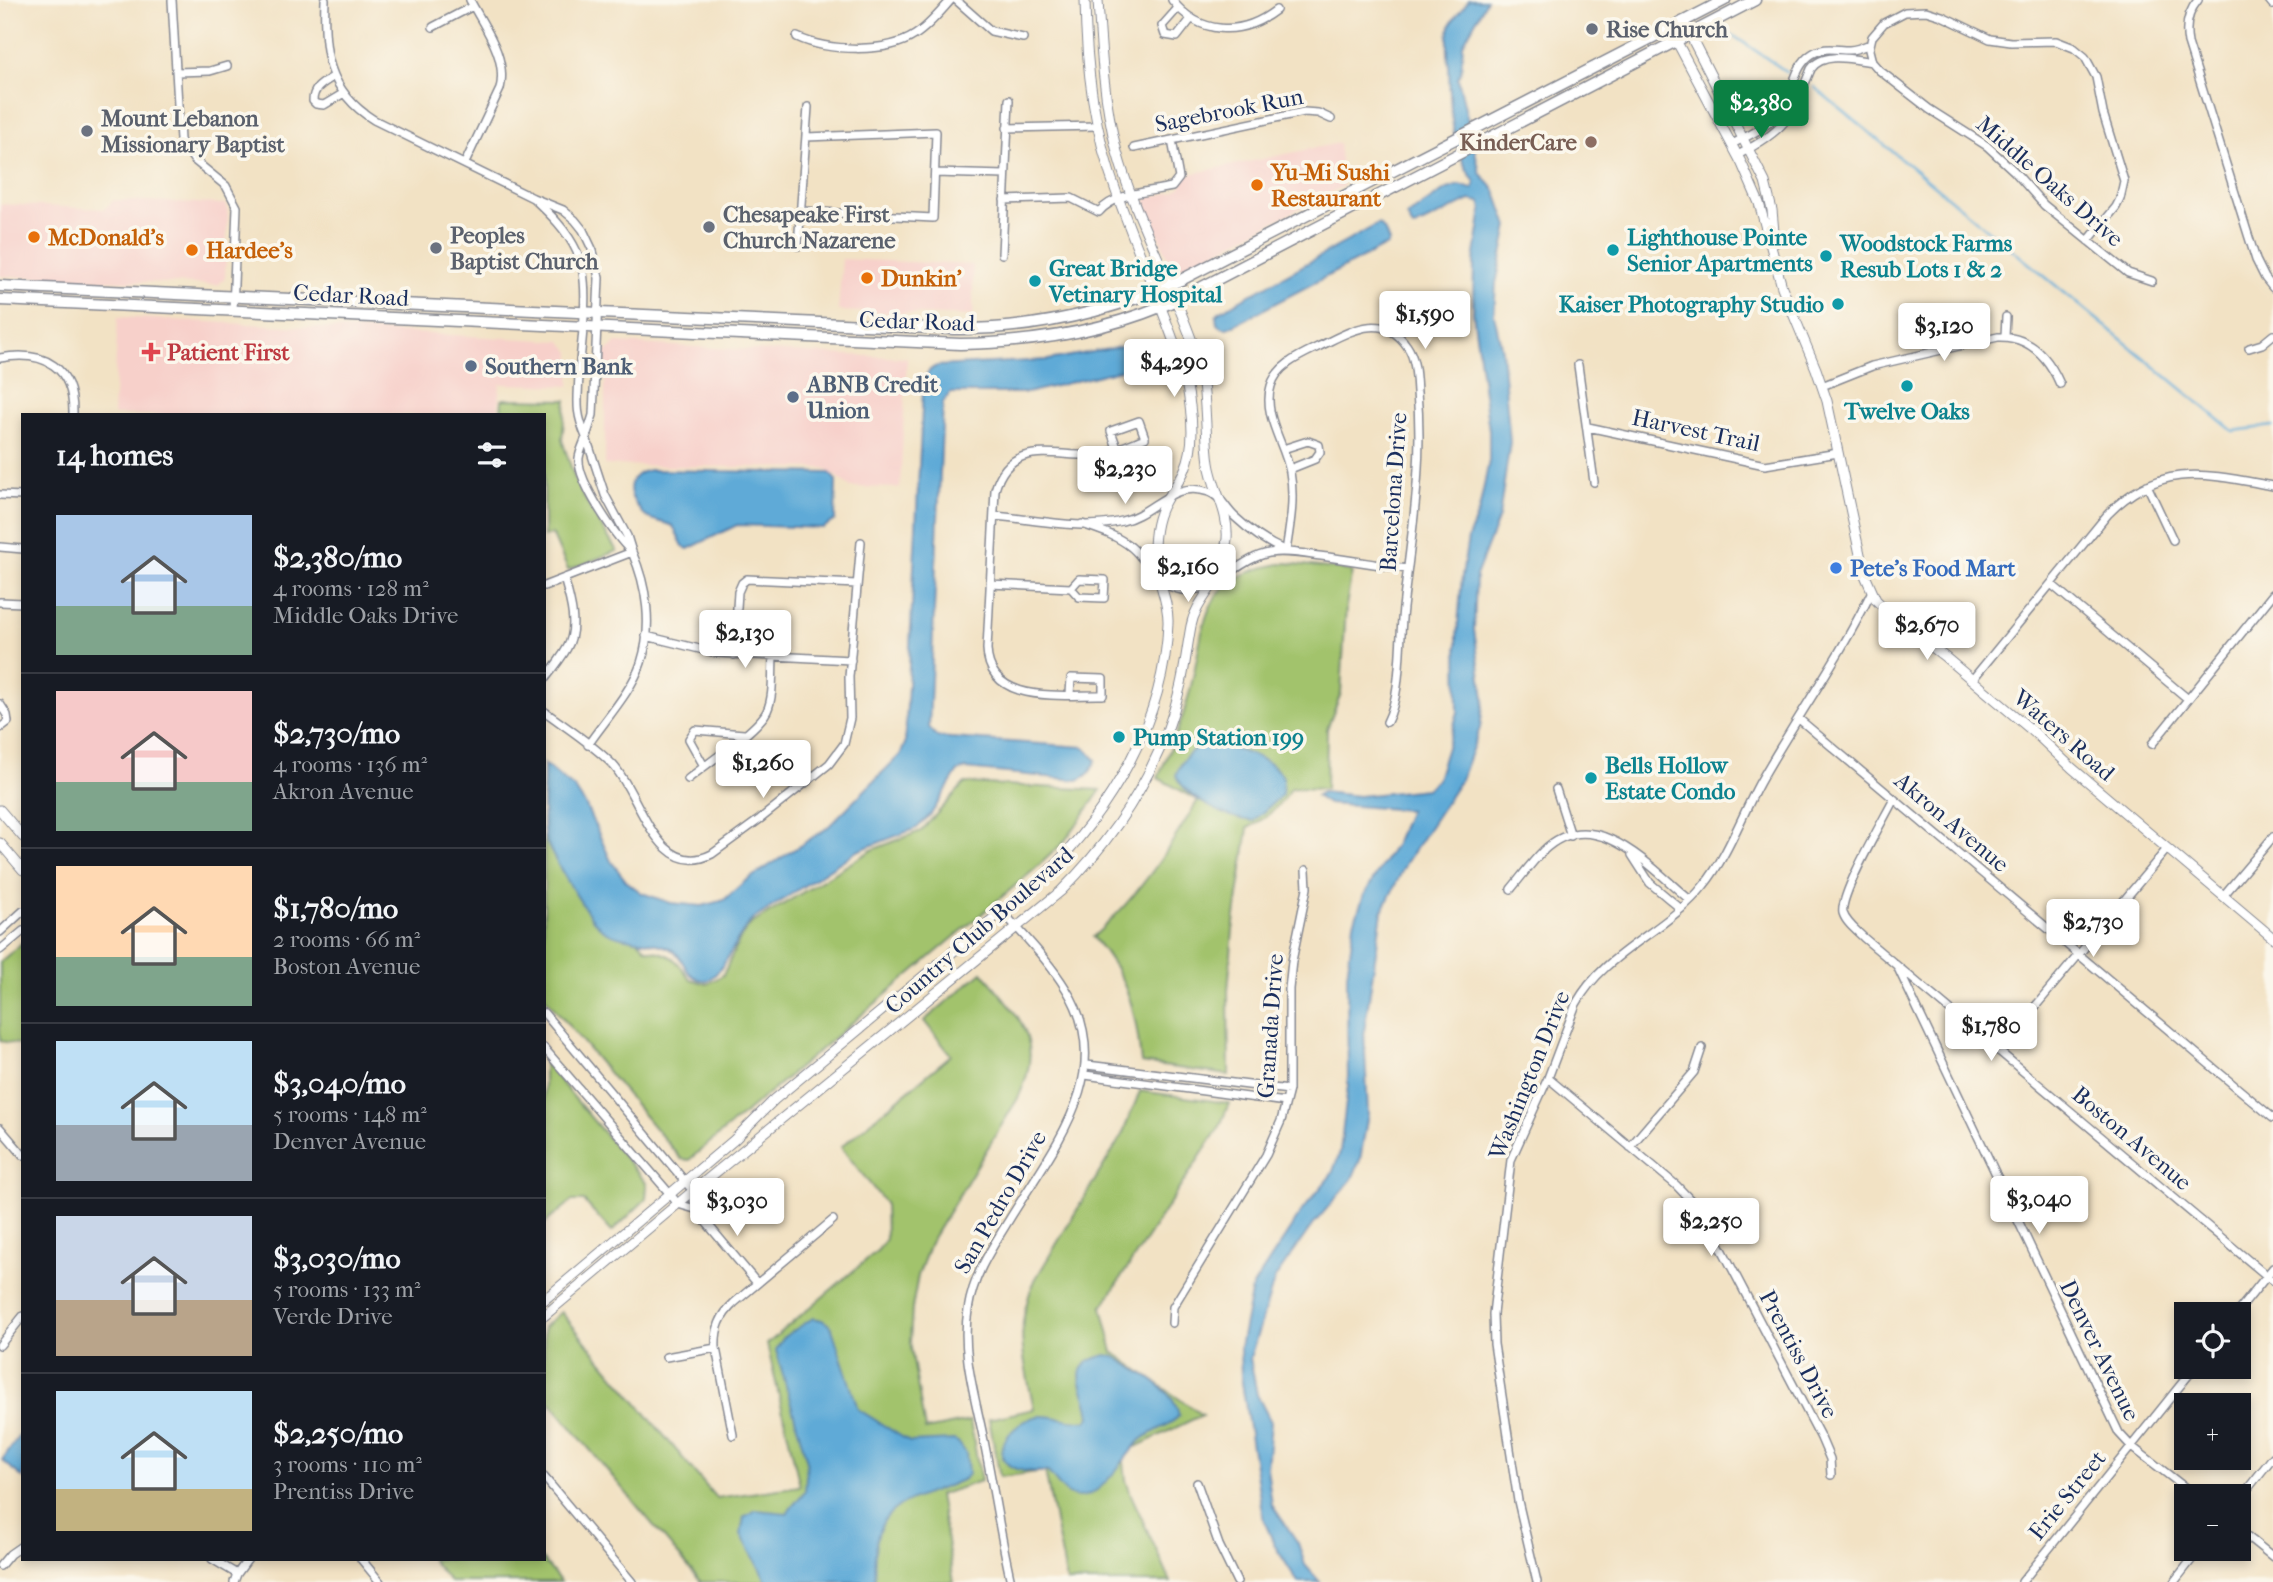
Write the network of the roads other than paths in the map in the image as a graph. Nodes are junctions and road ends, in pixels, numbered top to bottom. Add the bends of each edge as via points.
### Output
1 (172, 0) edge
2 (325, 0) edge
3 (954, 0) edge
4 (1085, 0) edge
5 (1098, 0) edge
6 (1172, 0) edge
7 (1724, 0) edge
8 (1755, 0) edge
9 (2198, 0) edge
10 (2269, 0) edge
11 (471, 3) edge
12 (2273, 5) edge
13 (1178, 8) junction
14 (1276, 10) dead end
15 (1191, 19) junction
16 (1683, 21) junction
17 (433, 27) dead end
18 (1670, 29) junction
19 (1690, 34) junction
20 (797, 37) dead end
21 (1023, 38) dead end
22 (1676, 41) junction
23 (1870, 44) junction
24 (1872, 62) junction
25 (227, 66) dead end
26 (176, 72) junction
27 (334, 76) junction
28 (344, 93) junction
29 (1009, 100) dead end
30 (808, 107) dead end
31 (1331, 119) dead end
32 (1097, 126) junction
33 (1007, 128) junction
34 (806, 137) junction
35 (1744, 138) junction
36 (1172, 140) junction
37 (1732, 144) junction
38 (1133, 148) dead end
39 (1749, 149) junction
40 (1738, 155) junction
41 (465, 163) junction
42 (935, 173) junction
43 (1005, 175) junction
44 (1126, 197) junction
45 (533, 198) junction
46 (1004, 200) junction
47 (800, 211) junction
48 (2088, 241) junction
49 (798, 246) dead end
50 (1002, 254) dead end
51 (1775, 262) junction
52 (2152, 281) dead end
53 (0, 286) edge
54 (1169, 286) junction
55 (2273, 288) edge
56 (1155, 292) junction
57 (234, 296) junction
58 (0, 300) edge
59 (1175, 301) junction
60 (1412, 302) dead end
61 (1160, 307) junction
62 (233, 310) junction
63 (583, 312) junction
64 (598, 313) junction
65 (2006, 317) dead end
66 (582, 328) junction
67 (596, 329) junction
68 (1393, 332) junction
69 (2273, 335) edge
70 (2006, 337) junction
71 (2249, 348) dead end
72 (0, 358) edge
73 (1578, 365) dead end
74 (2060, 384) dead end
75 (1822, 386) junction
76 (73, 413) edge
77 (1588, 427) junction
78 (586, 437) junction
79 (1116, 448) junction
80 (1283, 449) junction
81 (1838, 453) junction
82 (1290, 469) junction
83 (1594, 482) dead end
84 (2147, 485) junction
85 (2273, 486) edge
86 (1170, 494) junction
87 (0, 495) edge
88 (21, 496) edge
89 (1221, 499) junction
90 (994, 516) junction
91 (1082, 524) junction
92 (2173, 540) dead end
93 (861, 542) dead end
94 (0, 547) edge
95 (21, 549) edge
96 (1286, 551) junction
97 (632, 552) junction
98 (1408, 569) junction
99 (564, 578) junction
100 (1160, 582) junction
101 (1213, 583) junction
102 (857, 584) junction
103 (990, 584) junction
104 (2051, 584) junction
105 (546, 585) edge
106 (1071, 588) junction
107 (1871, 593) junction
108 (2273, 594) edge
109 (0, 603) edge
110 (21, 603) edge
111 (646, 636) junction
112 (734, 655) junction
113 (773, 657) junction
114 (851, 660) junction
115 (546, 677) edge
116 (1972, 680) junction
117 (1070, 694) junction
118 (2188, 699) junction
119 (0, 704) edge
120 (546, 713) edge
121 (1799, 719) junction
122 (1387, 722) dead end
123 (0, 728) edge
124 (744, 734) junction
125 (2152, 744) dead end
126 (588, 745) junction
127 (704, 766) junction
128 (688, 779) dead end
129 (1556, 789) dead end
130 (1894, 799) junction
131 (0, 810) edge
132 (21, 835) edge
133 (1571, 836) junction
134 (2273, 837) edge
135 (0, 843) edge
136 (1628, 848) junction
137 (2167, 849) junction
138 (21, 868) edge
139 (1306, 870) dead end
140 (1511, 889) dead end
141 (2223, 896) junction
142 (1690, 900) junction
143 (1681, 909) junction
144 (1002, 911) junction
145 (21, 913) edge
146 (1017, 928) junction
147 (0, 932) edge
148 (21, 933) edge
149 (2273, 938) edge
150 (0, 950) edge
151 (2079, 954) junction
152 (1897, 965) junction
153 (546, 1015) edge
154 (1702, 1048) dead end
155 (546, 1050) edge
156 (1998, 1051) junction
157 (1087, 1065) junction
158 (1085, 1075) junction
159 (1548, 1079) junction
160 (1289, 1090) junction
161 (1286, 1102) junction
162 (2273, 1118) edge
163 (0, 1128) edge
164 (1630, 1147) junction
165 (21, 1154) edge
166 (685, 1181) junction
167 (693, 1191) junction
168 (670, 1194) junction
169 (678, 1204) junction
170 (695, 1209) junction
171 (833, 1220) dead end
172 (2273, 1268) edge
173 (2270, 1278) edge
174 (757, 1283) junction
175 (546, 1298) edge
176 (2247, 1302) edge
177 (546, 1313) edge
178 (21, 1319) edge
179 (1172, 1323) dead end
180 (0, 1345) edge
181 (716, 1348) junction
182 (666, 1357) dead end
183 (2185, 1379) edge
184 (733, 1435) dead end
185 (2131, 1446) junction
186 (2273, 1457) edge
187 (1831, 1475) dead end
188 (546, 1479) edge
189 (1197, 1483) dead end
190 (2180, 1484) edge
191 (2251, 1485) edge
192 (2251, 1539) edge
193 (21, 1546) edge
194 (2273, 1557) edge
195 (214, 1561) edge
196 (247, 1561) edge
197 (363, 1561) edge
198 (2191, 1561) edge
199 (0, 1566) edge
200 (235, 1578) edge
201 (380, 1582) edge
202 (632, 1582) edge
203 (1011, 1582) edge
204 (1237, 1582) edge
205 (1537, 1582) edge
206 (2022, 1582) edge
207 (2174, 1582) edge

1 - 26 street
2 - 27 street via 325,48
3 - 20 street via 921,31 892,45 831,48
3 - 21 street via 991,31
4 - 32 street, Country Club Boulevard
5 - 44 street, Country Club Boulevard via 1107,103
6 - 13 street
7 - 16 main road, Cedar Road
8 - 19 main road, Cedar Road
9 - 55 street via 2186,24 2188,43 2256,260
10 - 12 street
11 - 17 street
11 - 41 street via 500,57 502,78
13 - 15 street
13 - 15 street via 1162,26 1165,34 1177,37
14 - 15 street via 1258,22 1227,29
16 - 18 main road, Cedar Road
16 - 19 street, Waters Road
18 - 22 street, Waters Road
18 - 54 main road, Cedar Road
19 - 22 main road, Cedar Road
19 - 35 street, Waters Road
22 - 37 street, Waters Road
22 - 59 main road, Cedar Road
23 - 24 street
23 - 35 street via 1853,50 1823,49 1810,55 1781,109
23 - 48 street via 1894,16 1919,10 1990,39 2056,41 2079,52 2096,77 2124,181 2116,207
24 - 39 street via 1830,58 1816,62 1790,117
24 - 48 street, Middle Oaks Drive via 1928,109 1987,146 2044,205
25 - 26 street
26 - 57 street via 180,140 194,160 226,186 237,207
27 - 28 street
27 - 28 street via 317,87 313,100 324,105
28 - 41 street via 374,120
29 - 33 street
30 - 34 street
31 - 36 street, Sagebrook Run via 1304,112
32 - 33 street
32 - 44 street, Country Club Boulevard
33 - 43 street
34 - 42 street via 936,132
34 - 47 street
35 - 37 street
35 - 39 street, Waters Road
36 - 38 street, Sagebrook Run
36 - 44 street via 1177,183
37 - 40 street, Waters Road
39 - 40 street
39 - 51 street, Waters Road via 1770,201
40 - 51 street, Waters Road via 1759,203
41 - 45 street
42 - 43 street
42 - 47 street via 933,218
43 - 46 street
44 - 46 street via 1106,203 1099,212 1071,198
44 - 54 street, Country Club Boulevard
44 - 56 street, Country Club Boulevard
45 - 63 street via 578,254 584,274
45 - 64 street via 570,214 590,242 599,278
46 - 50 street
47 - 49 street
48 - 52 street, Middle Oaks Drive via 2128,273
51 - 75 street, Waters Road
53 - 57 main road, Cedar Road
54 - 56 main road, Cedar Road
54 - 59 street, Country Club Boulevard
56 - 61 street, Country Club Boulevard
56 - 64 main road, Cedar Road via 1065,319 981,329
57 - 62 street
57 - 63 main road, Cedar Road
58 - 62 main road, Cedar Road
59 - 61 main road, Cedar Road
59 - 89 street, Country Club Boulevard via 1201,373 1210,466
60 - 68 street
61 - 67 main road, Cedar Road via 1073,334 989,344
61 - 86 street, Country Club Boulevard via 1184,372 1192,436 1185,470
62 - 66 main road, Cedar Road
63 - 64 main road, Cedar Road
63 - 66 street
64 - 67 street
65 - 70 street
66 - 67 main road, Cedar Road
66 - 78 street via 577,414
67 - 78 street via 593,415
68 - 80 street via 1361,327 1281,368 1268,399
68 - 98 street, Barcelona Drive via 1407,345 1413,359 1420,415
69 - 71 street
70 - 74 street via 2024,341 2040,352
70 - 75 street via 1872,366
72 - 76 street via 38,359 56,367 72,393
73 - 77 street
75 - 81 street, Waters Road
77 - 81 street, Harvest Trail via 1765,465
77 - 83 street
78 - 97 street via 605,495
78 - 97 street via 579,458 589,488
79 - 79 street via 1145,438 1139,421 1111,431
79 - 90 street via 1093,455 1037,453 1016,459 997,482
80 - 82 street
80 - 82 street via 1308,440 1319,445 1315,459
81 - 107 street, Waters Road
82 - 96 street via 1293,500
84 - 85 street via 2177,475 2204,474
84 - 92 street
84 - 104 street via 2108,514
86 - 89 street via 1195,489
86 - 91 street via 1133,518
86 - 100 street, Country Club Boulevard via 1156,531 1154,559
87 - 88 street
89 - 96 street via 1250,530
89 - 101 street, Country Club Boulevard via 1227,539
90 - 91 street
90 - 103 street
91 - 100 street via 1127,544
93 - 102 street
94 - 95 street
96 - 98 street
96 - 101 street via 1244,561
97 - 99 street
97 - 111 street via 643,584
98 - 122 street, Barcelona Drive via 1396,698
99 - 105 street
99 - 115 street via 572,613 570,639
100 - 101 street via 1195,590
100 - 144 street, Country Club Boulevard via 1168,622 1165,650 1153,704 1133,754 1079,840
101 - 146 street, Country Club Boulevard via 1191,624 1180,688 1163,743 1130,807 1082,871
102 - 112 street via 747,579 738,592
102 - 114 street
103 - 106 street
103 - 117 street via 987,657 997,677 1022,692
104 - 116 street
104 - 118 street
106 - 106 street via 1079,597 1104,598 1105,580 1079,579
107 - 116 street, Waters Road via 1894,618
107 - 121 street, Washington Drive
108 - 118 street
109 - 110 street
111 - 112 street
111 - 126 street via 641,664
112 - 113 street
113 - 114 street
113 - 124 street via 766,713
114 - 126 street via 848,731 838,755 703,859 673,853 643,820 616,768
116 - 137 street, Waters Road
117 - 117 street via 1071,678 1103,679 1103,695
118 - 125 street
119 - 123 street via 8,722
120 - 126 street
121 - 130 street, Akron Avenue
121 - 142 street, Washington Drive via 1714,871
124 - 127 street
124 - 127 street via 692,732 689,739
127 - 128 street
129 - 133 street
130 - 151 street, Akron Avenue
130 - 152 street, Boston Avenue via 1843,907 1851,925
131 - 132 street
133 - 136 street via 1602,835
133 - 140 street via 1543,851
134 - 141 street
135 - 138 street
136 - 142 street
136 - 143 street via 1650,883
137 - 141 street, Waters Road
137 - 151 street
139 - 160 street, Granada Drive via 1307,888 1289,989
141 - 149 street, Waters Road
142 - 143 street, Washington Drive
143 - 159 street, Washington Drive via 1591,980 1576,1004
144 - 146 street, San Pedro Drive
144 - 166 street, Country Club Boulevard via 774,1100
145 - 147 street
146 - 157 street, San Pedro Drive via 1070,994 1084,1032
146 - 167 street, Country Club Boulevard
148 - 150 street
151 - 156 street
151 - 162 street, Akron Avenue
152 - 156 street, Boston Avenue
152 - 185 street, Denver Avenue via 2081,1356 2119,1433
153 - 166 street
154 - 164 street via 1694,1072
155 - 168 street
156 - 173 street, Boston Avenue
157 - 158 street, San Pedro Drive
157 - 160 street
158 - 161 street
158 - 203 street, San Pedro Drive via 1070,1119 982,1264 967,1312 968,1354
159 - 164 street, Prentiss Drive
159 - 205 street, Washington Drive via 1511,1160 1493,1320 1518,1501
160 - 161 street, Granada Drive
161 - 179 street, Granada Drive via 1266,1155 1173,1307
163 - 165 street
164 - 187 street, Prentiss Drive via 1694,1203 1712,1230 1825,1446
166 - 167 street
166 - 168 street, Country Club Boulevard
167 - 169 street, Country Club Boulevard
167 - 170 street
168 - 169 street
168 - 175 street, Country Club Boulevard
169 - 170 street
169 - 177 street, Country Club Boulevard
170 - 174 street
171 - 174 street
172 - 173 street
173 - 176 street
174 - 181 street via 721,1318
178 - 180 street
181 - 182 street
181 - 184 street
183 - 185 street, Erie Street
185 - 190 street, Denver Avenue
185 - 206 street, Erie Street
186 - 191 street
188 - 202 street
189 - 204 street
192 - 194 street
193 - 199 street
195 - 200 street
196 - 200 street
197 - 201 street
198 - 207 street

